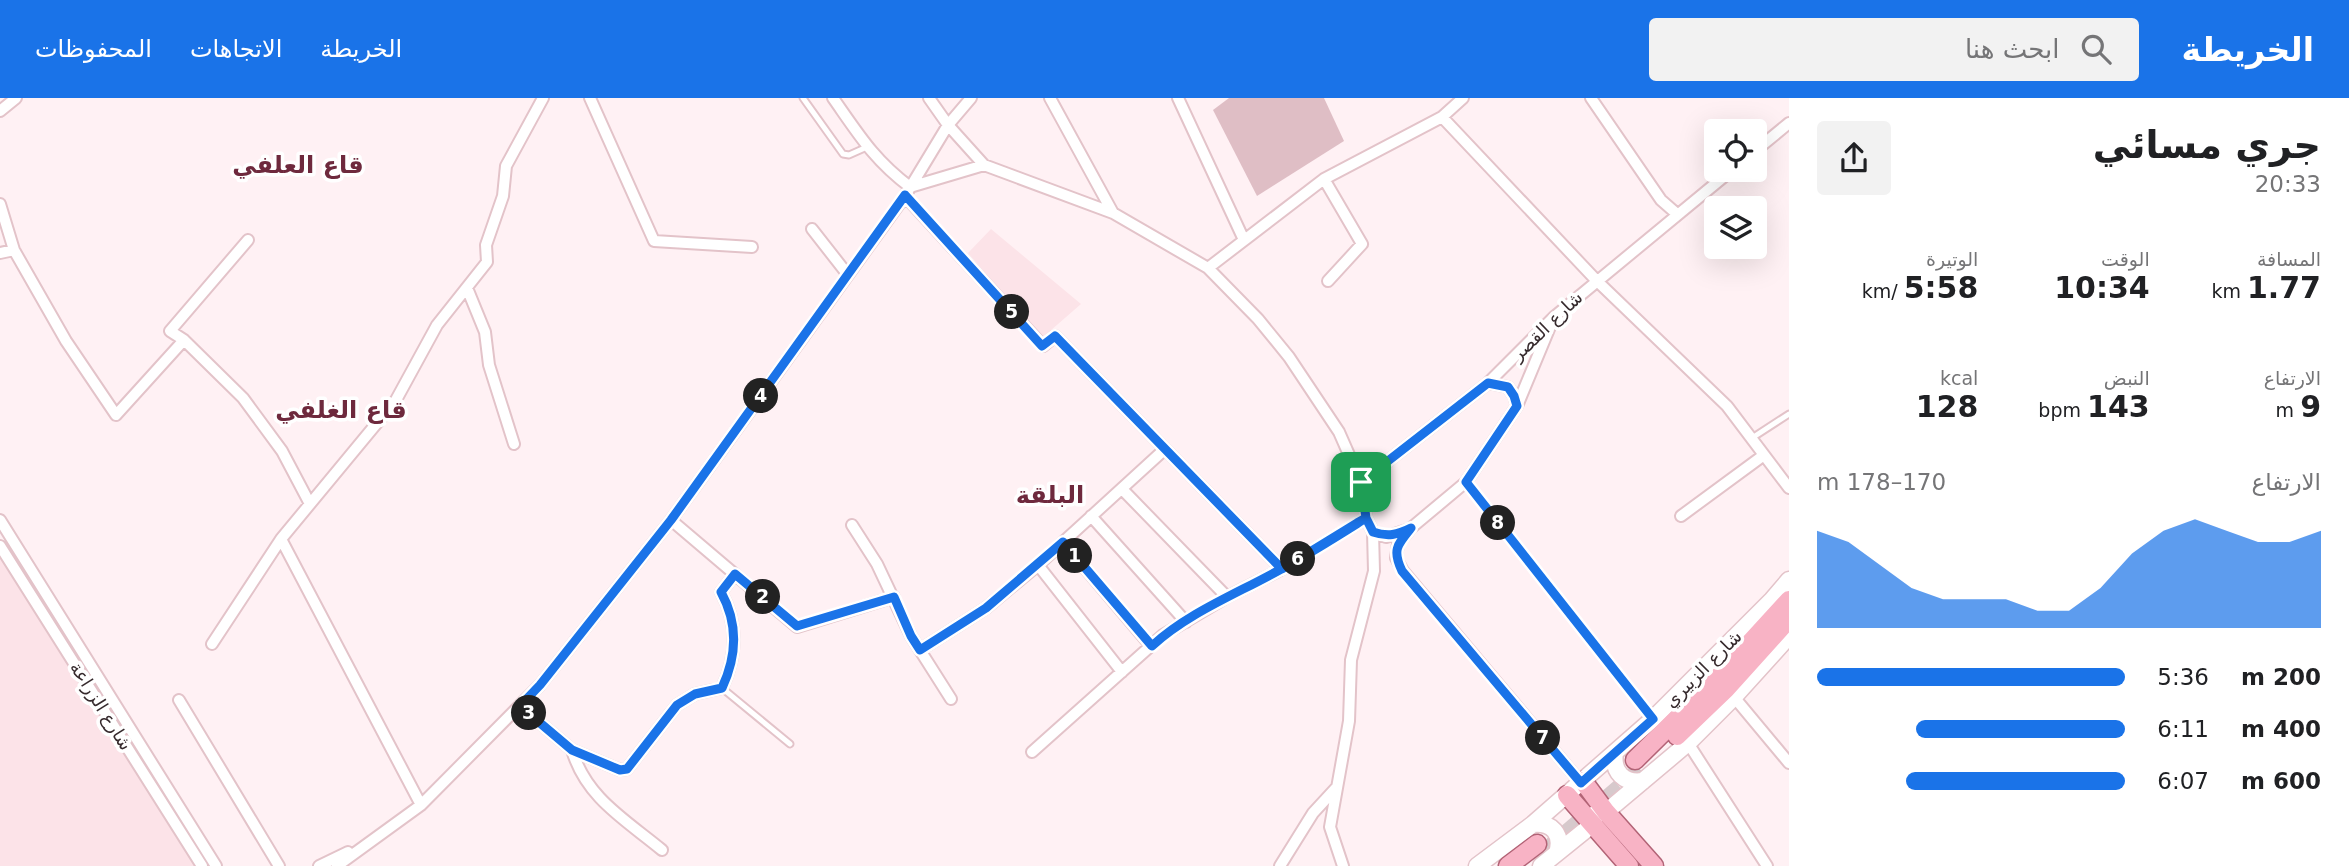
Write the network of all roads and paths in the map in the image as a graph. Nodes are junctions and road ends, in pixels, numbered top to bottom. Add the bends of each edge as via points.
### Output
1 (16, 98) edge
2 (543, 98) edge
3 (590, 98) edge
4 (803, 98) edge
5 (833, 98) edge
6 (929, 98) edge
7 (971, 98) edge
8 (1050, 98) edge
9 (1178, 98) edge
10 (1463, 98) edge
11 (1591, 98) edge
12 (0, 111) edge
13 (1442, 117) junction
14 (1789, 123) edge
15 (948, 125) junction
16 (1767, 141) edge
17 (867, 147) junction
18 (984, 164) junction
19 (1324, 179) junction
20 (1717, 182) edge
21 (908, 191) junction
22 (0, 204) edge
23 (1113, 213) junction
24 (1677, 214) junction
25 (812, 229) dead end
26 (248, 240) dead end
27 (1244, 240) junction
28 (752, 247) dead end
29 (14, 250) junction
30 (0, 253) edge
31 (1208, 268) junction
32 (848, 275) junction
33 (1596, 280) junction
34 (1328, 281) dead end
35 (467, 288) junction
36 (1554, 317) junction
37 (184, 340) junction
38 (1488, 383) junction
39 (1517, 406) junction
40 (1789, 414) edge
41 (1752, 438) junction
42 (514, 444) dead end
43 (1165, 449) junction
44 (1764, 455) junction
45 (1361, 482) junction
46 (1466, 482) junction
47 (1789, 488) edge
48 (1122, 489) junction
49 (310, 504) junction
50 (1091, 516) junction
51 (1682, 516) dead end
52 (1366, 518) junction
53 (0, 520) edge
54 (671, 520) junction
55 (852, 525) dead end
56 (1411, 528) junction
57 (1373, 532) junction
58 (281, 539) junction
59 (1063, 542) junction
60 (0, 545) edge
61 (1038, 565) junction
62 (1282, 569) junction
63 (735, 574) junction
64 (1789, 580) edge
65 (894, 597) junction
66 (1227, 597) junction
67 (1789, 600) edge
68 (1789, 619) edge
69 (1186, 622) junction
70 (1789, 636) edge
71 (212, 644) dead end
72 (1152, 646) junction
73 (920, 650) junction
74 (1122, 672) junction
75 (722, 688) junction
76 (1734, 697) junction
77 (951, 699) dead end
78 (179, 701) dead end
79 (520, 706) junction
80 (1653, 719) junction
81 (1688, 743) junction
82 (790, 744) dead end
83 (572, 750) junction
84 (1032, 752) dead end
85 (1615, 752) junction
86 (1788, 759) edge
87 (1641, 770) junction
88 (1577, 786) junction
89 (1337, 787) junction
90 (421, 805) junction
91 (1599, 818) junction
92 (1532, 824) junction
93 (373, 840) junction
94 (662, 850) dead end
95 (1545, 854) edge
96 (202, 866) edge
97 (216, 866) edge
98 (279, 866) edge
99 (319, 866) edge
100 (337, 866) edge
101 (1280, 866) edge
102 (1343, 866) edge
103 (1476, 866) edge
104 (1508, 866) edge
105 (1527, 866) edge
106 (1629, 866) edge
107 (1654, 866) edge
108 (1768, 866) edge

1 - 12 street
2 - 35 street via 506,166 503,196 486,245 487,262
3 - 28 street via 654,241
4 - 17 lane via 843,154
5 - 17 street
6 - 15 street
7 - 15 street
8 - 23 street
9 - 27 street
10 - 13 street
11 - 24 street via 1661,200
13 - 19 street
13 - 33 street
14 - 16 street
15 - 18 street
15 - 21 street
17 - 21 street
18 - 21 street
18 - 23 street
19 - 27 street
19 - 34 street via 1362,244
20 - 24 street, شارع القصر
21 - 32 street
21 - 43 street via 1042,346 1055,336
22 - 29 street
23 - 31 street
24 - 33 street, شارع القصر
25 - 32 street
26 - 37 street via 170,331
27 - 31 street
29 - 30 street
29 - 37 street via 66,341 116,415
31 - 45 street via 1296,366 1339,432
32 - 54 street
33 - 36 street, شارع القصر
33 - 41 street via 1727,406
35 - 42 street via 485,332 489,365
35 - 49 street via 437,325 396,400
36 - 38 street, شارع القصر
36 - 39 street
37 - 49 street via 243,398 282,451
38 - 39 street via 1508,387
38 - 45 street, شارع القصر
39 - 46 street
40 - 41 lane
41 - 44 street
43 - 48 street
43 - 62 street
44 - 47 street
44 - 51 street
45 - 52 street
46 - 56 street
46 - 80 lane
48 - 50 street
48 - 66 street
49 - 58 street
50 - 59 street
50 - 69 street
52 - 57 street
52 - 62 street
53 - 97 street
54 - 63 street
54 - 79 street
55 - 65 street
56 - 57 street via 1386,537
56 - 88 street via 1398,544 1396,558 1402,571
57 - 89 street via 1374,571 1351,660 1349,721
58 - 71 street
58 - 90 street
59 - 61 street
59 - 72 street
60 - 96 street, شارع الزراعة
61 - 73 street via 986,608
61 - 74 street
62 - 66 street
63 - 65 street via 797,626
63 - 75 street via 721,592 730,607 735,647
64 - 80 main road, شارع الزبيري
65 - 73 street
66 - 69 street
67 - 87 main road, شارع الزبيري
68 - 87 main road, شارع الزبيري via 1726,689
69 - 72 street
70 - 76 main road, شارع الزبيري
72 - 74 street
73 - 77 street
74 - 84 street
75 - 82 lane
75 - 83 street via 695,694 677,705 627,769
76 - 81 main road, شارع الزبيري
76 - 86 street
78 - 98 street
79 - 83 street
79 - 90 street
80 - 85 main road, شارع الزبيري
81 - 87 main road, شارع الزبيري
81 - 108 street
83 - 94 street via 598,798
85 - 87 main road via 1614,761 1626,780
85 - 88 main road, شارع الزبيري
87 - 91 main road, شارع الزبيري
88 - 91 main road
88 - 92 main road, شارع الزبيري
89 - 101 street via 1313,813
89 - 102 street via 1331,827
90 - 93 street
91 - 95 main road, شارع الزبيري
91 - 106 main road
91 - 107 main road
92 - 95 main road via 1542,823 1558,834 1560,844
92 - 103 main road, شارع الزبيري
93 - 99 street
93 - 100 street
95 - 104 main road, شارع الزبيري
95 - 105 main road, شارع الزبيري

